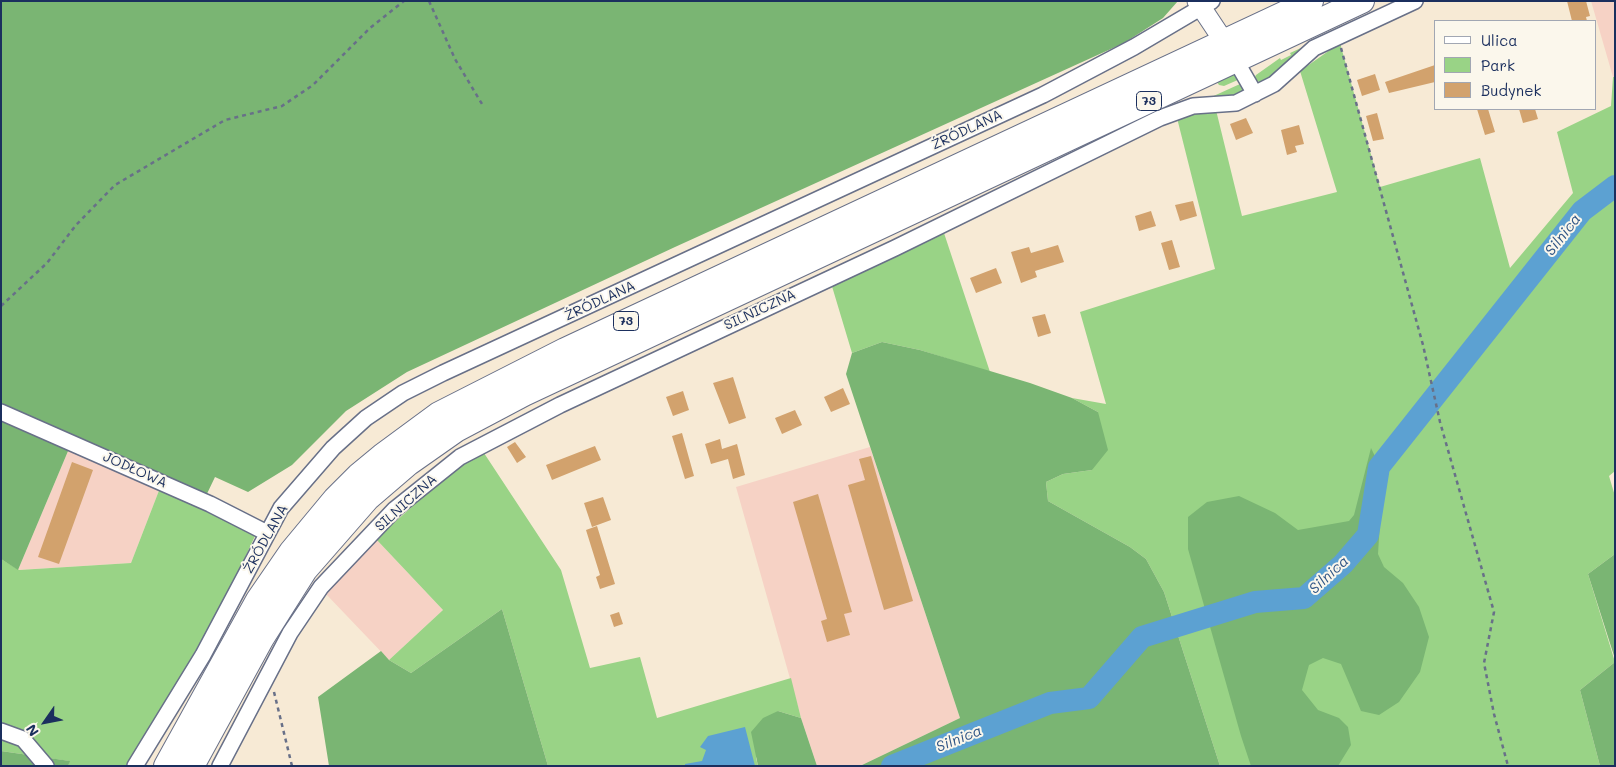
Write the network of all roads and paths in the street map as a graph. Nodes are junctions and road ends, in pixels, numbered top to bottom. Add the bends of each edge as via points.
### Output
1 (404, 1) edge
2 (429, 1) edge
3 (1310, 1) edge
4 (1362, 1) edge
5 (1415, 1) edge
6 (1204, 3) edge
7 (1338, 37) junction
8 (1230, 51) junction
9 (1255, 94) junction
10 (482, 104) dead end
11 (1, 306) edge
12 (1, 412) edge
13 (267, 533) junction
14 (270, 673) junction
15 (1, 731) edge
16 (46, 766) edge
17 (135, 766) edge
18 (166, 766) edge
19 (192, 766) edge
20 (220, 766) edge
21 (292, 766) edge
22 (1508, 766) edge

1 - 11 path via 370,28 313,85 282,106 225,120 115,185 76,224 47,263
2 - 10 path via 455,58
3 - 8 main road, 73
4 - 8 main road, 73
5 - 7 street, SILNICZNA
6 - 8 street
6 - 13 street, ŹRÓDLANA via 1148,39 1043,95 403,393 366,418 333,448 281,508
7 - 9 street, SILNICZNA via 1314,48 1274,84
7 - 22 path via 1494,612 1484,663
8 - 9 street
8 - 18 main road, 73 via 565,350 466,398 418,429 382,456 335,499 291,552 258,600
8 - 19 main road, 73 via 524,394 456,430 409,462 367,499 304,570 262,638
9 - 14 street, SILNICZNA via 1236,103 1193,106 1160,118 896,248 560,405 460,457 395,509 321,587 290,633
12 - 13 street, JODŁOWA via 210,504
13 - 17 street, ŹRÓDLANA via 203,655
14 - 20 street, SILNICZNA
14 - 21 path
15 - 16 street via 23,739

